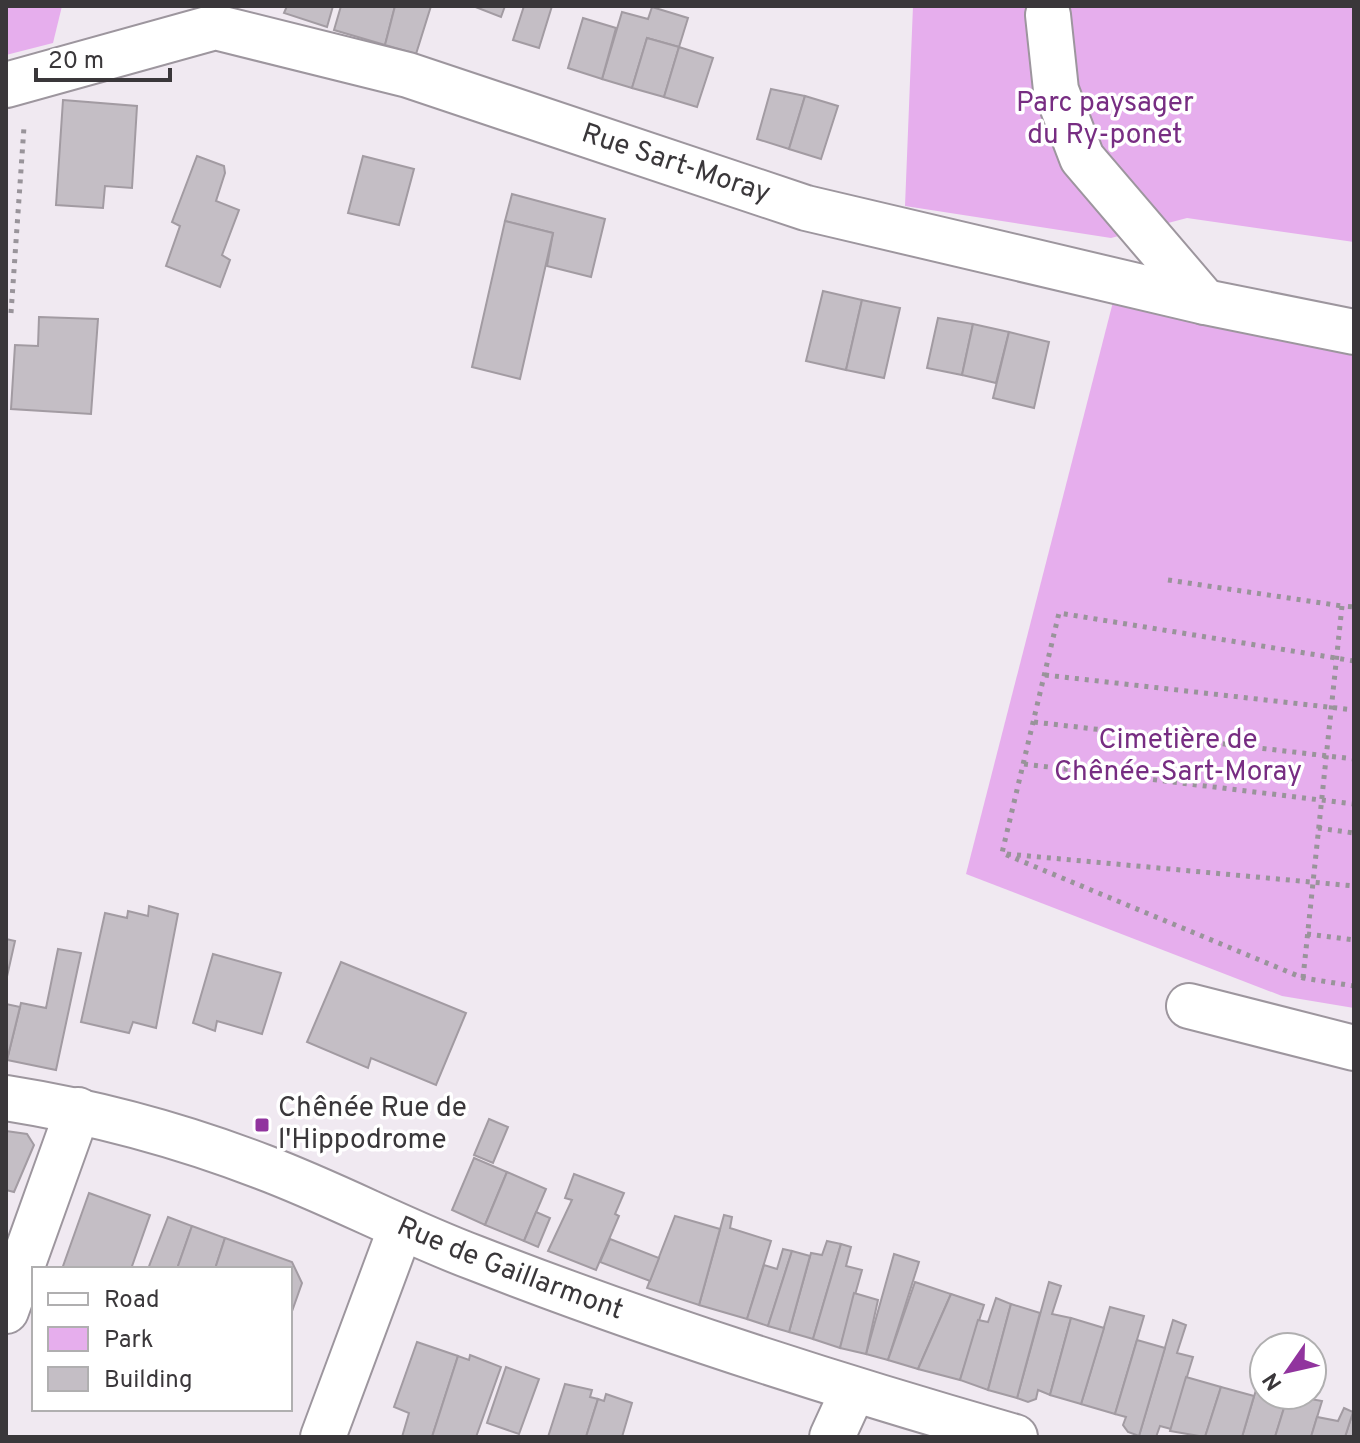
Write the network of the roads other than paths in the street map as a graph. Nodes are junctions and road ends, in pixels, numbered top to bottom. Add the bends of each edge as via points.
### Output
1 (1048, 15) dead end
2 (11, 83) edge
3 (1205, 302) junction
4 (1354, 332) edge
5 (1189, 1006) dead end
6 (1354, 1048) edge
7 (6, 1098) edge
8 (78, 1110) junction
9 (400, 1230) junction
10 (6, 1311) edge
11 (853, 1391) junction
12 (323, 1437) edge
13 (832, 1437) edge
14 (1015, 1437) edge

1 - 3 street via 1056,90 1082,158
2 - 3 street, Rue Sart-Moray via 215,27 408,75 806,208
3 - 4 street, Rue Sart-Moray
5 - 6 street
7 - 8 street, Rue de Gaillarmont
8 - 9 street, Rue de Gaillarmont via 265,1168
8 - 10 street
9 - 11 street, Rue de Gaillarmont via 559,1291
9 - 12 street
11 - 13 street
11 - 14 street, Rue de Gaillarmont

